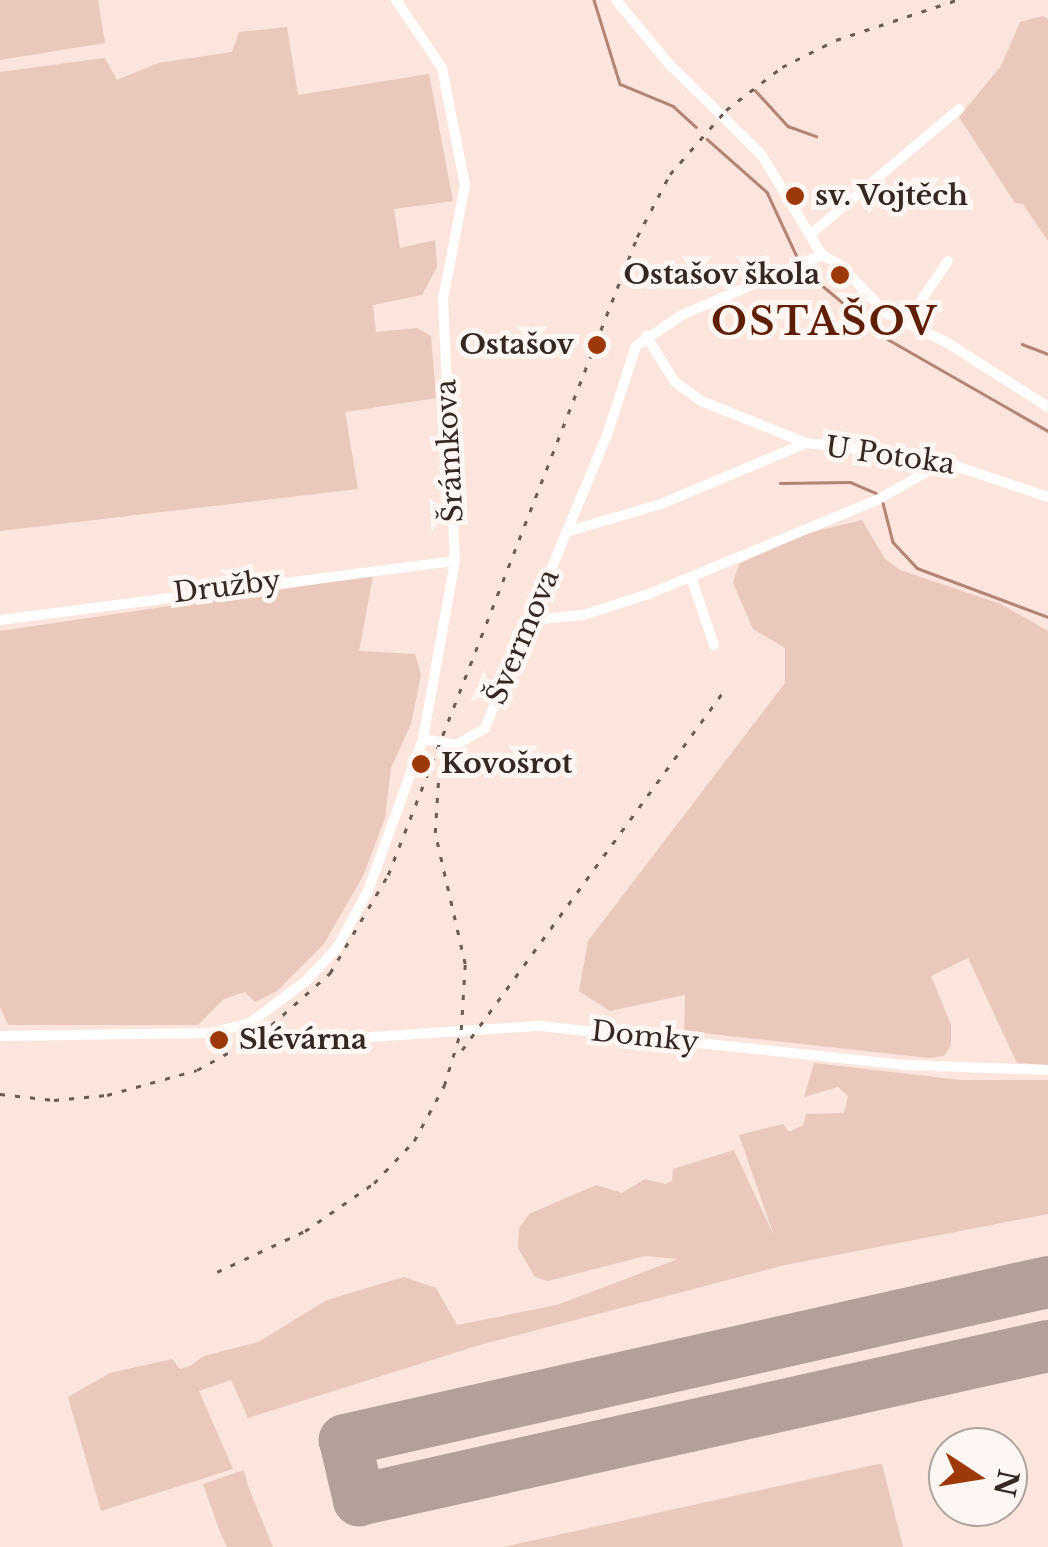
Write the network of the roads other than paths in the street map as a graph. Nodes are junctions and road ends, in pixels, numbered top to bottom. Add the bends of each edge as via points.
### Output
1 (396, 0) edge
2 (616, 0) edge
3 (959, 109) dead end
4 (814, 232) junction
5 (822, 255) junction
6 (948, 261) dead end
7 (905, 324) junction
8 (646, 336) junction
9 (1048, 407) edge
10 (806, 443) junction
11 (946, 462) junction
12 (1048, 496) edge
13 (566, 532) junction
14 (455, 561) junction
15 (690, 577) junction
16 (0, 620) edge
17 (530, 620) junction
18 (714, 646) dead end
19 (423, 739) junction
20 (250, 1023) junction
21 (0, 1036) edge
22 (1048, 1070) edge

1 - 14 street, Šrámkova via 442,68 465,185 442,299
2 - 4 street via 670,66 761,154 786,200
3 - 4 street
4 - 5 street
5 - 7 street
5 - 8 street
6 - 7 street
7 - 9 street via 946,342
8 - 10 street, U Potoka via 675,382 702,401
8 - 13 street, Švermova via 625,372
10 - 11 street, U Potoka
10 - 13 street via 660,504
11 - 12 street, U Potoka
11 - 15 street via 877,500
13 - 17 street, Švermova
14 - 16 street, Družby
14 - 19 street, Šrámkova
15 - 17 street via 582,615
15 - 18 street
17 - 19 street, Švermova via 479,735 456,745
19 - 20 street via 382,863 353,922 322,966
20 - 21 street via 190,1036
20 - 22 street, Domky via 263,1038 281,1043 540,1026 906,1065

